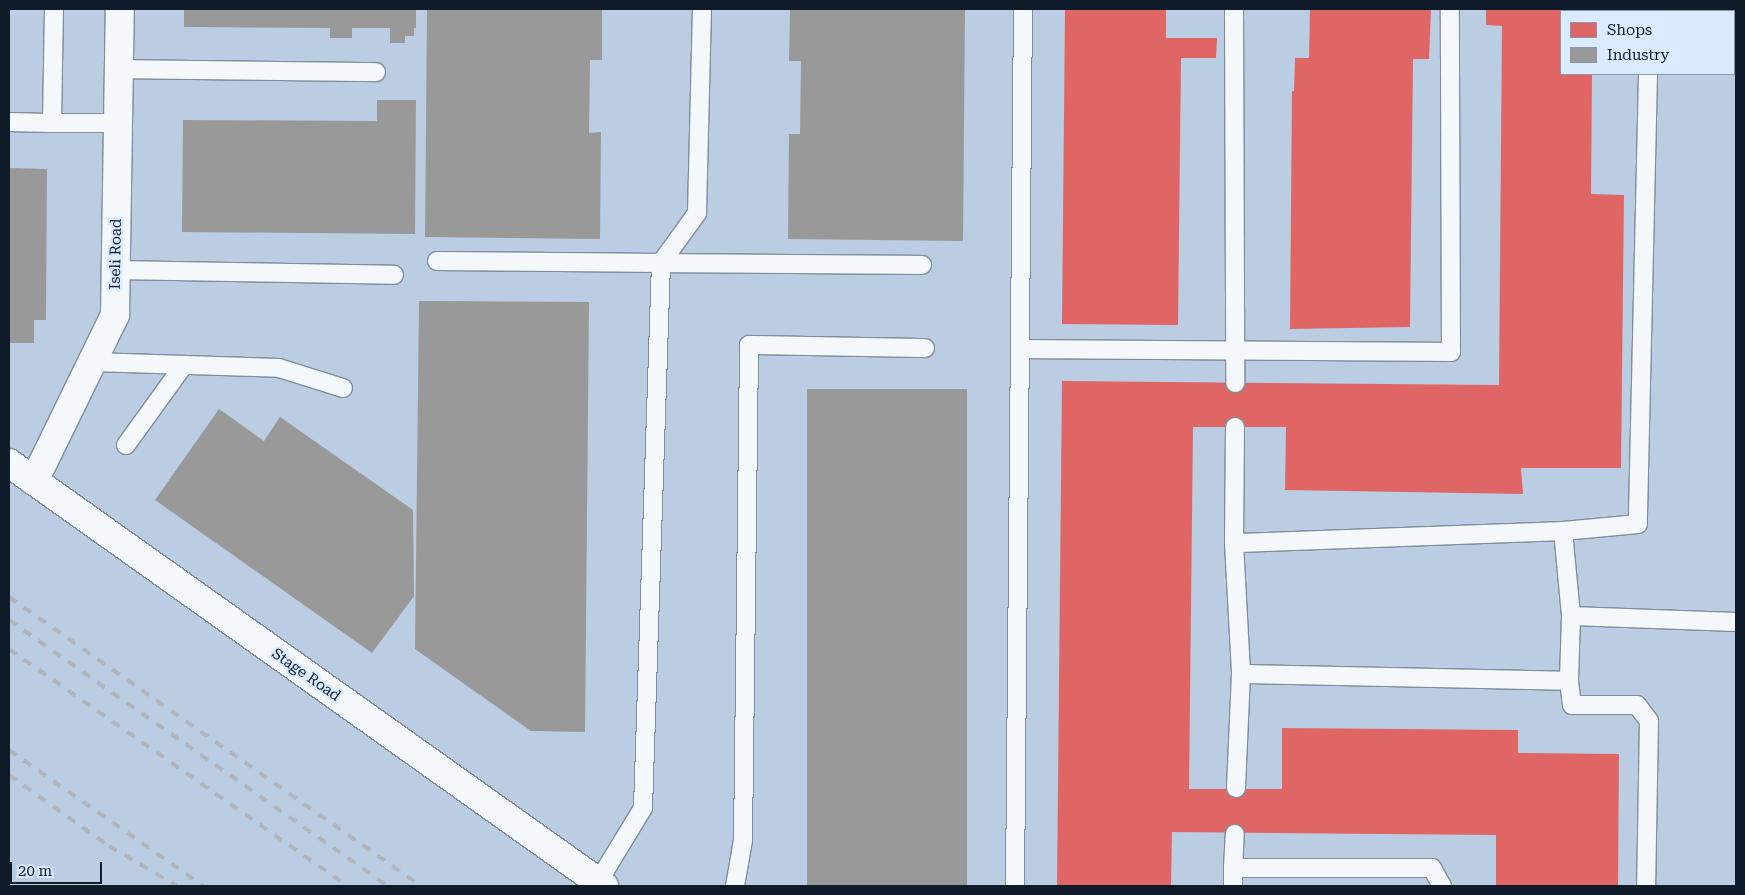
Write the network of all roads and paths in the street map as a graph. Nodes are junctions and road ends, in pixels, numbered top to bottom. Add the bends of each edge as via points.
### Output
1 (54, 9) edge
2 (120, 9) edge
3 (702, 9) edge
4 (1024, 9) edge
5 (1234, 9) edge
6 (1450, 9) edge
7 (119, 69) junction
8 (376, 72) dead end
9 (1648, 75) edge
10 (9, 122) edge
11 (52, 123) junction
12 (118, 123) junction
13 (437, 261) dead end
14 (661, 263) junction
15 (922, 265) dead end
16 (116, 270) junction
17 (394, 275) dead end
18 (926, 348) dead end
19 (1021, 349) junction
20 (1236, 350) junction
21 (92, 362) junction
22 (184, 365) junction
23 (1235, 382) dead end
24 (343, 388) dead end
25 (1235, 427) dead end
26 (126, 445) dead end
27 (9, 463) edge
28 (34, 481) junction
29 (1563, 531) junction
30 (1234, 543) junction
31 (1571, 616) junction
32 (1736, 622) edge
33 (1241, 674) junction
34 (1569, 680) junction
35 (1236, 788) dead end
36 (1236, 834) dead end
37 (1233, 868) junction
38 (601, 884) edge
39 (735, 886) edge
40 (1015, 886) edge
41 (1233, 886) edge
42 (1442, 886) edge
43 (1646, 886) edge

1 - 11 lane
2 - 7 street, Iseli Road
3 - 14 lane via 697,213
4 - 19 lane
5 - 20 lane
6 - 20 lane via 1451,352
7 - 8 lane
7 - 12 street, Iseli Road
9 - 29 lane via 1638,524
10 - 11 lane
11 - 12 lane
12 - 16 street, Iseli Road
13 - 14 lane
14 - 15 lane
14 - 38 lane via 643,808
16 - 17 lane
16 - 21 street, Iseli Road via 115,314
18 - 39 lane via 749,345 743,840
19 - 20 lane
19 - 40 lane
20 - 23 lane
21 - 22 lane
21 - 28 street, Iseli Road
22 - 24 lane via 279,368
22 - 26 lane
25 - 30 lane
27 - 28 street, Stage Road
28 - 38 street, Stage Road
29 - 30 lane
29 - 31 lane
30 - 33 lane
31 - 32 lane
31 - 34 lane
33 - 34 lane
33 - 35 lane
34 - 43 lane via 1572,704 1637,705 1649,721
36 - 37 lane
37 - 41 lane
37 - 42 lane via 1432,868

